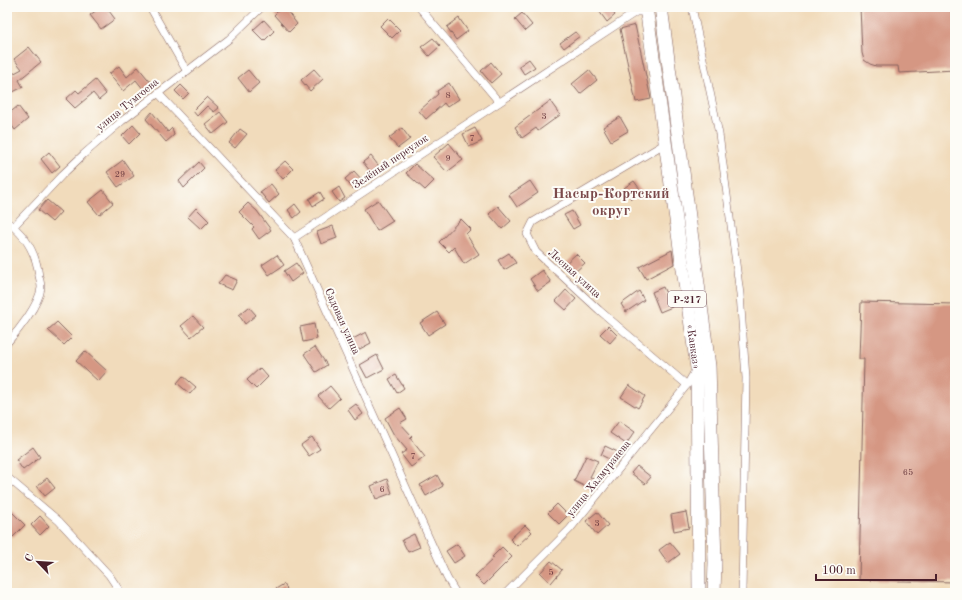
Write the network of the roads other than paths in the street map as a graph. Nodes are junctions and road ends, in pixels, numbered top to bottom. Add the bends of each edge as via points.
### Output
1 (150, 7) edge
2 (262, 7) edge
3 (419, 7) edge
4 (661, 7) edge
5 (692, 7) edge
6 (647, 10) edge
7 (186, 70) junction
8 (158, 93) junction
9 (499, 102) junction
10 (666, 143) junction
11 (7, 222) edge
12 (14, 226) junction
13 (294, 238) junction
14 (7, 343) edge
15 (697, 368) junction
16 (687, 385) junction
17 (7, 477) edge
18 (121, 593) edge
19 (456, 593) edge
20 (506, 593) edge
21 (699, 593) edge
22 (714, 593) edge
23 (742, 593) edge

1 - 7 street
2 - 7 street, улица Тумгоева via 229,39
3 - 9 street
4 - 22 highway, «Кавказ» / Р-217 via 709,366
5 - 23 street via 719,134 740,294 746,378
6 - 9 street, Зелёный переулок via 636,12
6 - 10 highway, «Кавказ» / Р-217
7 - 8 street, улица Тумгоева
8 - 12 street, улица Тумгоева via 84,154
8 - 13 street, Садовая улица
9 - 13 street, Зелёный переулок
10 - 15 highway, «Кавказ» / Р-217
10 - 16 street, Лесная улица via 533,222 527,234 536,252
11 - 12 street
12 - 14 street via 28,242 37,263 41,289 33,310
13 - 19 street, Садовая улица
15 - 16 street, улица Халмурзиева
15 - 21 highway, «Кавказ» / Р-217
16 - 20 street, улица Халмурзиева via 570,529
17 - 18 street via 59,521 109,575

